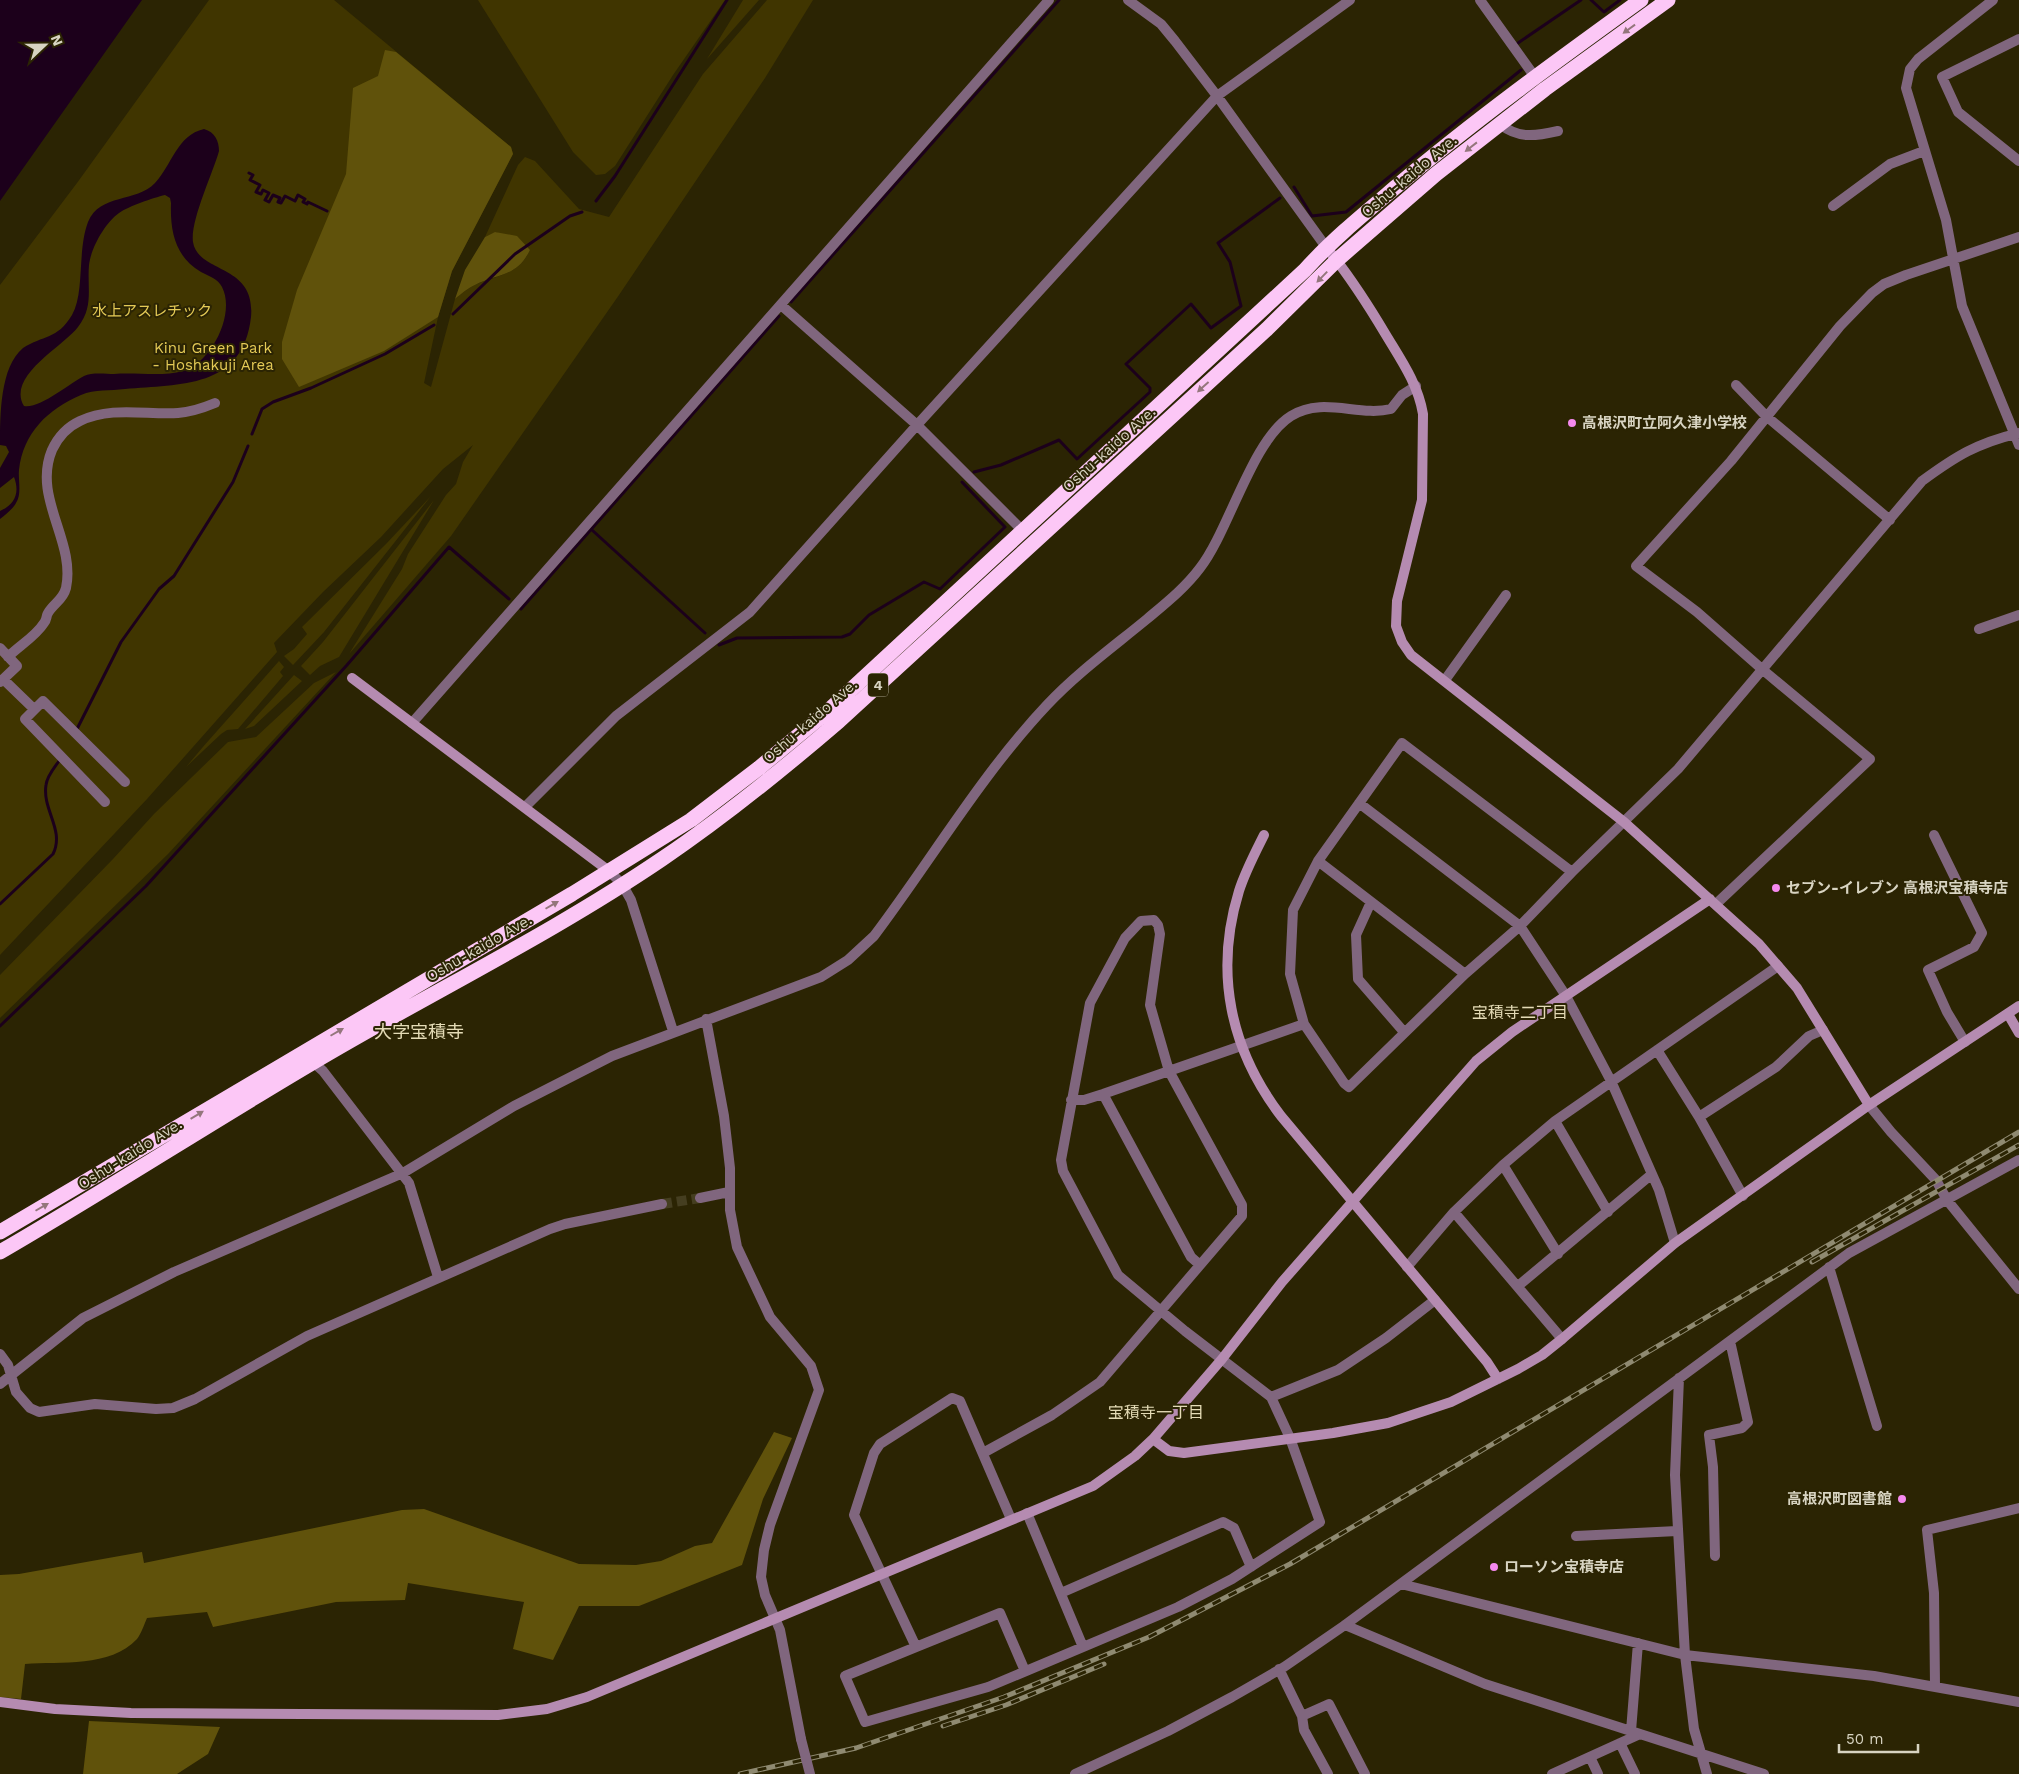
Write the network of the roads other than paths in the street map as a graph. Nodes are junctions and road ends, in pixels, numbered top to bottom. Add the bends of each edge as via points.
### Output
1 (1049, 0) edge
2 (1128, 0) edge
3 (1350, 0) edge
4 (1480, 0) edge
5 (1641, 0) edge
6 (1668, 0) edge
7 (1993, 0) edge
8 (2019, 39) edge
9 (1535, 77) junction
10 (1217, 96) junction
11 (1500, 124) junction
12 (1558, 131) dead end
13 (1924, 151) junction
14 (2019, 161) edge
15 (1833, 206) dead end
16 (2019, 237) edge
17 (1326, 247) junction
18 (1954, 259) junction
19 (1337, 260) junction
20 (781, 305) junction
21 (1736, 385) dead end
22 (1416, 386) junction
23 (215, 403) dead end
24 (1766, 416) junction
25 (917, 425) junction
26 (2017, 433) edge
27 (2019, 445) edge
28 (1890, 520) junction
29 (1022, 530) junction
30 (1506, 595) dead end
31 (2019, 615) edge
32 (1979, 629) dead end
33 (0, 648) edge
34 (8, 657) junction
35 (1763, 670) junction
36 (352, 678) dead end
37 (1, 680) edge
38 (1445, 680) junction
39 (34, 709) junction
40 (412, 723) junction
41 (125, 782) dead end
42 (105, 802) dead end
43 (1359, 804) junction
44 (525, 807) junction
45 (1624, 822) junction
46 (1264, 835) dead end
47 (1934, 835) dead end
48 (1318, 861) junction
49 (609, 871) junction
50 (1572, 872) junction
51 (622, 884) junction
52 (1713, 901) junction
53 (1371, 902) junction
54 (1520, 926) junction
55 (1778, 966) junction
56 (1465, 974) junction
57 (1566, 996) junction
58 (2019, 1006) edge
59 (2008, 1014) junction
60 (706, 1020) junction
61 (1304, 1024) junction
62 (1822, 1030) junction
63 (674, 1031) junction
64 (1404, 1032) junction
65 (2019, 1034) edge
66 (1965, 1042) junction
67 (1242, 1045) junction
68 (1657, 1050) junction
69 (313, 1062) junction
70 (1169, 1071) junction
71 (1611, 1081) junction
72 (1103, 1094) junction
73 (1071, 1100) junction
74 (1870, 1105) junction
75 (1699, 1117) junction
76 (1555, 1121) junction
77 (2019, 1160) edge
78 (1503, 1165) junction
79 (403, 1173) junction
80 (1652, 1174) junction
81 (729, 1192) junction
82 (1743, 1196) junction
83 (700, 1198) tunnel mouth
84 (1947, 1200) junction
85 (1353, 1203) junction
86 (662, 1204) tunnel mouth
87 (1454, 1212) junction
88 (1608, 1212) junction
89 (0, 1232) edge
90 (1676, 1243) junction
91 (0, 1252) edge
92 (1558, 1254) junction
93 (1200, 1265) junction
94 (1408, 1267) junction
95 (1829, 1267) junction
96 (438, 1277) junction
97 (1518, 1286) junction
98 (2019, 1289) edge
99 (1436, 1300) junction
100 (1162, 1310) junction
101 (1562, 1339) junction
102 (1730, 1341) junction
103 (0, 1354) edge
104 (1222, 1359) junction
105 (11, 1376) junction
106 (1680, 1378) junction
107 (1498, 1379) junction
108 (0, 1384) edge
109 (1271, 1397) junction
110 (1877, 1426) dead end
111 (1290, 1438) junction
112 (1153, 1439) junction
113 (983, 1453) junction
114 (2019, 1508) edge
115 (1028, 1513) junction
116 (1011, 1519) junction
117 (1677, 1531) junction
118 (1576, 1536) dead end
119 (1715, 1556) dead end
120 (1251, 1567) junction
121 (882, 1575) junction
122 (1401, 1584) junction
123 (1060, 1593) junction
124 (775, 1618) junction
125 (1345, 1625) junction
126 (1638, 1644) junction
127 (916, 1647) junction
128 (1083, 1647) junction
129 (1684, 1655) junction
130 (1279, 1670) junction
131 (1025, 1671) junction
132 (1935, 1686) junction
133 (0, 1702) edge
134 (2019, 1702) edge
135 (1302, 1716) junction
136 (1636, 1733) junction
137 (1620, 1743) junction
138 (1700, 1752) junction
139 (1590, 1757) junction
140 (810, 1774) edge
141 (1075, 1774) edge
142 (1328, 1774) edge
143 (1364, 1774) edge
144 (1552, 1774) edge
145 (1598, 1774) edge
146 (1635, 1774) edge
147 (1708, 1774) edge
148 (1764, 1774) edge

1 - 20 street
2 - 10 street via 1161,24
3 - 10 street
4 - 9 street
5 - 9 highway, Oshu-kaido Ave. / 4
6 -> 11 highway, Oshu-kaido Ave. / 4
7 - 13 street via 1918,59 1910,69 1906,80 1907,97
8 - 14 street via 1942,77 1958,112
9 - 17 highway, Oshu-kaido Ave. / 4 via 1426,162
10 - 17 street
10 - 25 street
11 - 12 street via 1509,132 1524,136
11 -> 19 highway, Oshu-kaido Ave. / 4 via 1436,174
13 - 15 street via 1890,164
13 - 18 street via 1943,207
16 - 18 street
17 - 19 street
17 - 29 highway, Oshu-kaido Ave. / 4 via 1305,270
18 - 24 street via 1884,284 1872,293 1840,326
18 - 26 street via 1962,306
19 - 22 street via 1350,275
19 -> 51 highway, Oshu-kaido Ave. / 4 via 1267,329 839,721 768,781
20 - 25 street
20 - 40 street
21 - 24 street
22 - 38 street via 1423,414 1422,500 1397,602 1396,626 1411,655
22 - 60 street via 1402,395 1390,409 1317,407 1283,421 1265,445 1202,567 1179,592 1078,675 1018,738 896,908 863,948 821,977
23 - 34 street via 177,413 98,415 73,424 58,440 49,458 47,484 64,553 66,590 48,613 45,623
24 - 28 street
24 - 35 street via 1731,461 1636,566 1697,612
25 - 29 street
25 - 44 street via 750,612 616,716
26 - 27 street
26 - 28 street via 1988,441 1958,455 1922,481
28 - 35 street
29 - 49 highway, Oshu-kaido Ave. / 4 via 829,710 759,768 691,820
30 - 38 street
31 - 32 street
33 - 34 street
34 - 37 street via 16,666
35 - 45 street via 1678,769
35 - 52 street via 1870,759
36 - 40 street
37 - 39 street
38 - 45 street
39 - 41 street via 43,701
39 - 42 street via 24,719
40 - 44 street
43 - 48 street
43 - 50 street via 1402,743
43 - 54 street
44 - 49 street
45 - 50 street
45 - 52 street
46 - 67 street via 1240,889 1228,951 1230,1010
47 - 66 street via 1982,933 1974,947 1928,970
48 - 53 street
48 - 61 street via 1293,910 1290,974
49 - 51 street
89 -> 49 highway, Oshu-kaido Ave. / 4
50 - 54 street
51 - 63 street via 638,919
51 - 69 highway, Oshu-kaido Ave. / 4
52 - 55 street
52 - 57 street
53 - 56 street
53 - 64 street via 1356,934 1358,979
54 - 56 street
54 - 57 street
55 - 62 street via 1797,988
55 - 68 street
56 - 64 street
57 - 71 street
57 - 85 street via 1476,1061
58 - 59 street
59 - 65 street
59 - 66 street
60 - 63 street
60 - 81 street via 724,1116 730,1168
61 - 64 street via 1349,1087
61 - 67 street
62 - 74 street
62 - 75 street via 1809,1036 1776,1067
63 - 79 street via 552,1085
66 - 74 street
67 - 70 street
67 - 85 street via 1265,1095
68 - 71 street
68 - 75 street
69 - 79 street
69 - 91 highway, Oshu-kaido Ave. / 4
70 - 72 street
70 - 73 street via 1150,1005 1160,934 1154,920 1148,919 1141,921 1125,938 1094,991 1086,1014
70 - 93 street via 1244,1211
71 - 76 street
71 - 80 street
72 - 73 street
72 - 93 street via 1191,1257
73 - 100 street via 1061,1160 1063,1171 1118,1274
74 - 82 street
74 - 84 street via 1890,1132 1936,1180
75 - 82 street
76 - 78 street
76 - 88 street
77 - 84 street
78 - 87 street
78 - 92 street
79 - 96 street
79 - 105 street via 174,1272 83,1318
80 - 88 street
80 - 90 street
81 - 83 street
81 - 124 street via 737,1247 749,1276 770,1317 811,1366 819,1390 764,1550 761,1577
82 - 90 street
84 - 95 street
84 - 98 street
85 - 94 street
85 - 104 street via 1282,1282
86 - 96 street via 565,1224
87 - 94 street
87 - 97 street
88 - 92 street
90 - 101 street
92 - 97 street
93 - 100 street
94 - 99 street
95 - 102 street
95 - 110 street
96 - 105 street via 307,1336 173,1408 95,1404 39,1412 30,1408 16,1392
97 - 101 street
99 - 107 street
99 - 109 street via 1338,1370
100 - 104 street
100 - 113 street via 1100,1382 1052,1416
101 - 107 street via 1542,1355
102 - 106 street
102 - 119 street via 1748,1422 1742,1428 1709,1436
103 - 105 street
104 - 109 street
104 - 112 street
105 - 108 street
106 - 117 street via 1675,1475
106 - 122 street
107 - 111 street via 1451,1402 1406,1418 1363,1428
109 - 111 street
111 - 112 street via 1184,1453 1169,1451
111 - 120 street via 1320,1522
112 - 115 street via 1093,1486
113 - 116 street
113 - 121 street via 960,1401 952,1398 880,1444 874,1453 854,1515
114 - 132 street via 1927,1530 1934,1593
115 - 116 street
115 - 123 street
116 - 121 street
117 - 118 street
117 - 129 street
120 - 123 street via 1234,1528 1222,1522
120 - 128 street via 1178,1607
121 - 124 street
121 - 127 street
122 - 125 street
122 - 126 street
123 - 128 street
124 - 133 street via 587,1697 547,1709 498,1715 131,1713
124 - 140 street, bridge
125 - 130 street
125 - 136 street via 1485,1684
126 - 129 street
126 - 136 street
127 - 131 street via 1000,1613
127 - 131 street via 846,1676 865,1722 988,1687
128 - 131 street
129 - 132 street
129 - 138 street
130 - 135 street
130 - 141 street via 1168,1731
132 - 134 street
135 - 142 street via 1304,1730
135 - 143 street via 1329,1704
136 - 137 street
136 - 138 street
137 - 139 street
137 - 146 street
138 - 147 street
138 - 148 street
139 - 144 street
139 - 145 street

